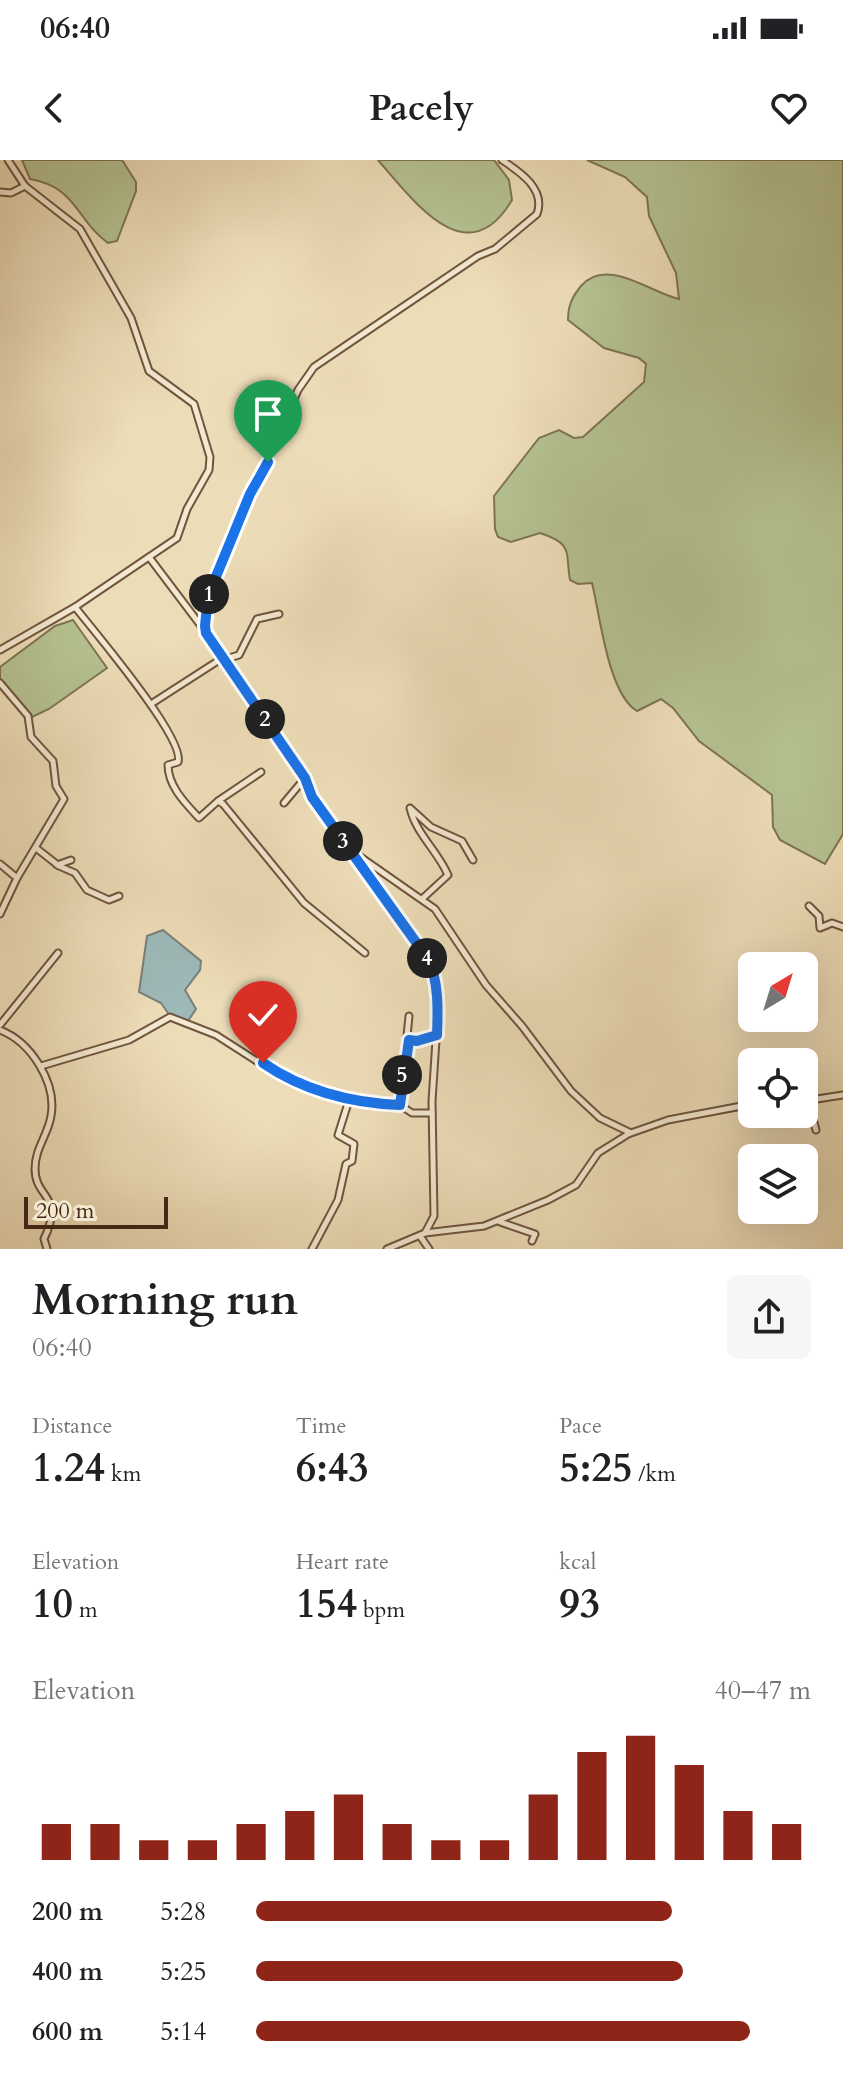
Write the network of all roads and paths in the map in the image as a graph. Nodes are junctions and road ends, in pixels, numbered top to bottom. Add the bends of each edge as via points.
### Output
1 (8, 160) edge
2 (502, 160) edge
3 (25, 186) junction
4 (0, 192) edge
5 (149, 557) junction
6 (75, 607) junction
7 (279, 614) dead end
8 (206, 633) junction
9 (0, 650) edge
10 (225, 658) junction
11 (0, 683) edge
12 (151, 704) junction
13 (261, 772) dead end
14 (305, 778) junction
15 (218, 801) junction
16 (284, 803) dead end
17 (36, 848) junction
18 (349, 849) junction
19 (71, 860) dead end
20 (473, 860) dead end
21 (0, 864) edge
22 (56, 865) junction
23 (17, 878) junction
24 (119, 896) dead end
25 (422, 899) junction
26 (809, 906) dead end
27 (0, 914) edge
28 (843, 927) edge
29 (58, 953) dead end
30 (365, 953) dead end
31 (409, 1016) dead end
32 (0, 1028) edge
33 (437, 1035) junction
34 (409, 1040) junction
35 (41, 1066) junction
36 (843, 1095) edge
37 (818, 1099) edge
38 (349, 1100) junction
39 (400, 1105) junction
40 (738, 1107) edge
41 (432, 1113) junction
42 (631, 1133) junction
43 (499, 1222) junction
44 (423, 1235) junction
45 (532, 1241) dead end
46 (47, 1249) edge
47 (312, 1249) edge
48 (387, 1249) edge
49 (429, 1249) edge

1 - 3 street
2 - 8 street via 534,185 537,214 495,249 314,367 298,390 208,596
3 - 4 street
3 - 5 street via 80,229 131,318 149,371 188,398 202,424 209,470 187,509 180,535
5 - 6 street
5 - 8 street
6 - 9 street
6 - 12 street
7 - 10 street via 257,619 239,655
8 - 10 street
10 - 12 street
10 - 14 street
11 - 17 street via 28,716 31,737 53,761 56,786 64,799
12 - 15 street via 180,754 167,773 179,795 199,818
13 - 15 street
14 - 16 street
14 - 18 street via 312,797
15 - 30 street via 304,903
17 - 22 street
17 - 23 street
18 - 25 street
18 - 33 street via 430,964
19 - 22 street
20 - 25 street via 462,841 431,827 410,808 417,829 438,853 448,875
21 - 23 street
22 - 24 street via 75,873 94,895 109,900
23 - 27 street
25 - 42 street via 571,1091 600,1118
26 - 28 street via 819,916 820,928 832,923
29 - 32 street
31 - 34 street
32 - 35 street via 30,1050
33 - 34 street
33 - 41 street
34 - 39 street
35 - 38 street via 129,1040 170,1017 216,1035 291,1083
35 - 46 street via 52,1108 37,1150 35,1174 50,1199
36 - 37 street
38 - 39 street
38 - 47 street via 338,1135 354,1144 352,1161 346,1164 338,1200
39 - 41 street via 412,1113
40 - 42 street
41 - 44 street via 434,1216
42 - 43 street via 598,1153 576,1185
43 - 44 street
43 - 45 street via 529,1230 535,1234
44 - 48 street
44 - 49 street

